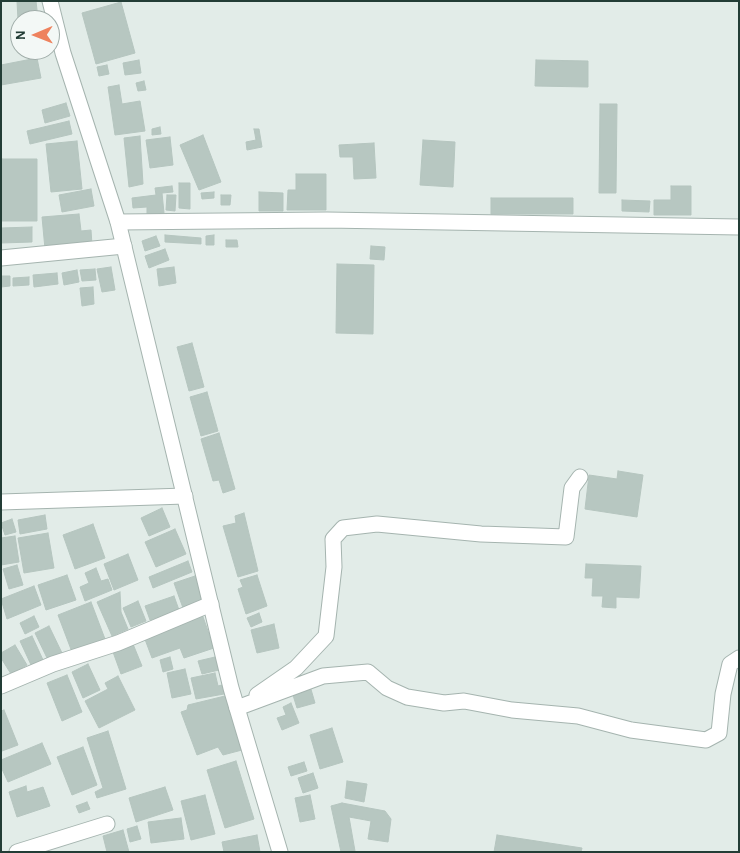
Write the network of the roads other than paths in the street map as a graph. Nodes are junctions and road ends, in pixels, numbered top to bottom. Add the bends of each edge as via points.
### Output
1 (50, 1) edge
2 (118, 222) junction
3 (739, 227) edge
4 (124, 246) junction
5 (1, 258) edge
6 (580, 477) dead end
7 (184, 496) junction
8 (1, 502) edge
9 (211, 604) junction
10 (739, 658) edge
11 (1, 686) edge
12 (237, 708) junction
13 (106, 824) dead end
14 (17, 852) edge
15 (280, 852) edge

1 - 2 street via 63,53
2 - 3 street via 327,220
2 - 4 street
4 - 5 street
4 - 7 street
6 - 12 street via 572,488 566,537 481,534 377,524 343,528 332,539 334,568 326,636 296,668
7 - 8 street
7 - 9 street
9 - 11 street via 118,643
9 - 12 street
10 - 12 street via 730,664 719,733 706,740 631,730 578,716 407,697 387,688 368,672 323,676
12 - 15 street
13 - 14 street

